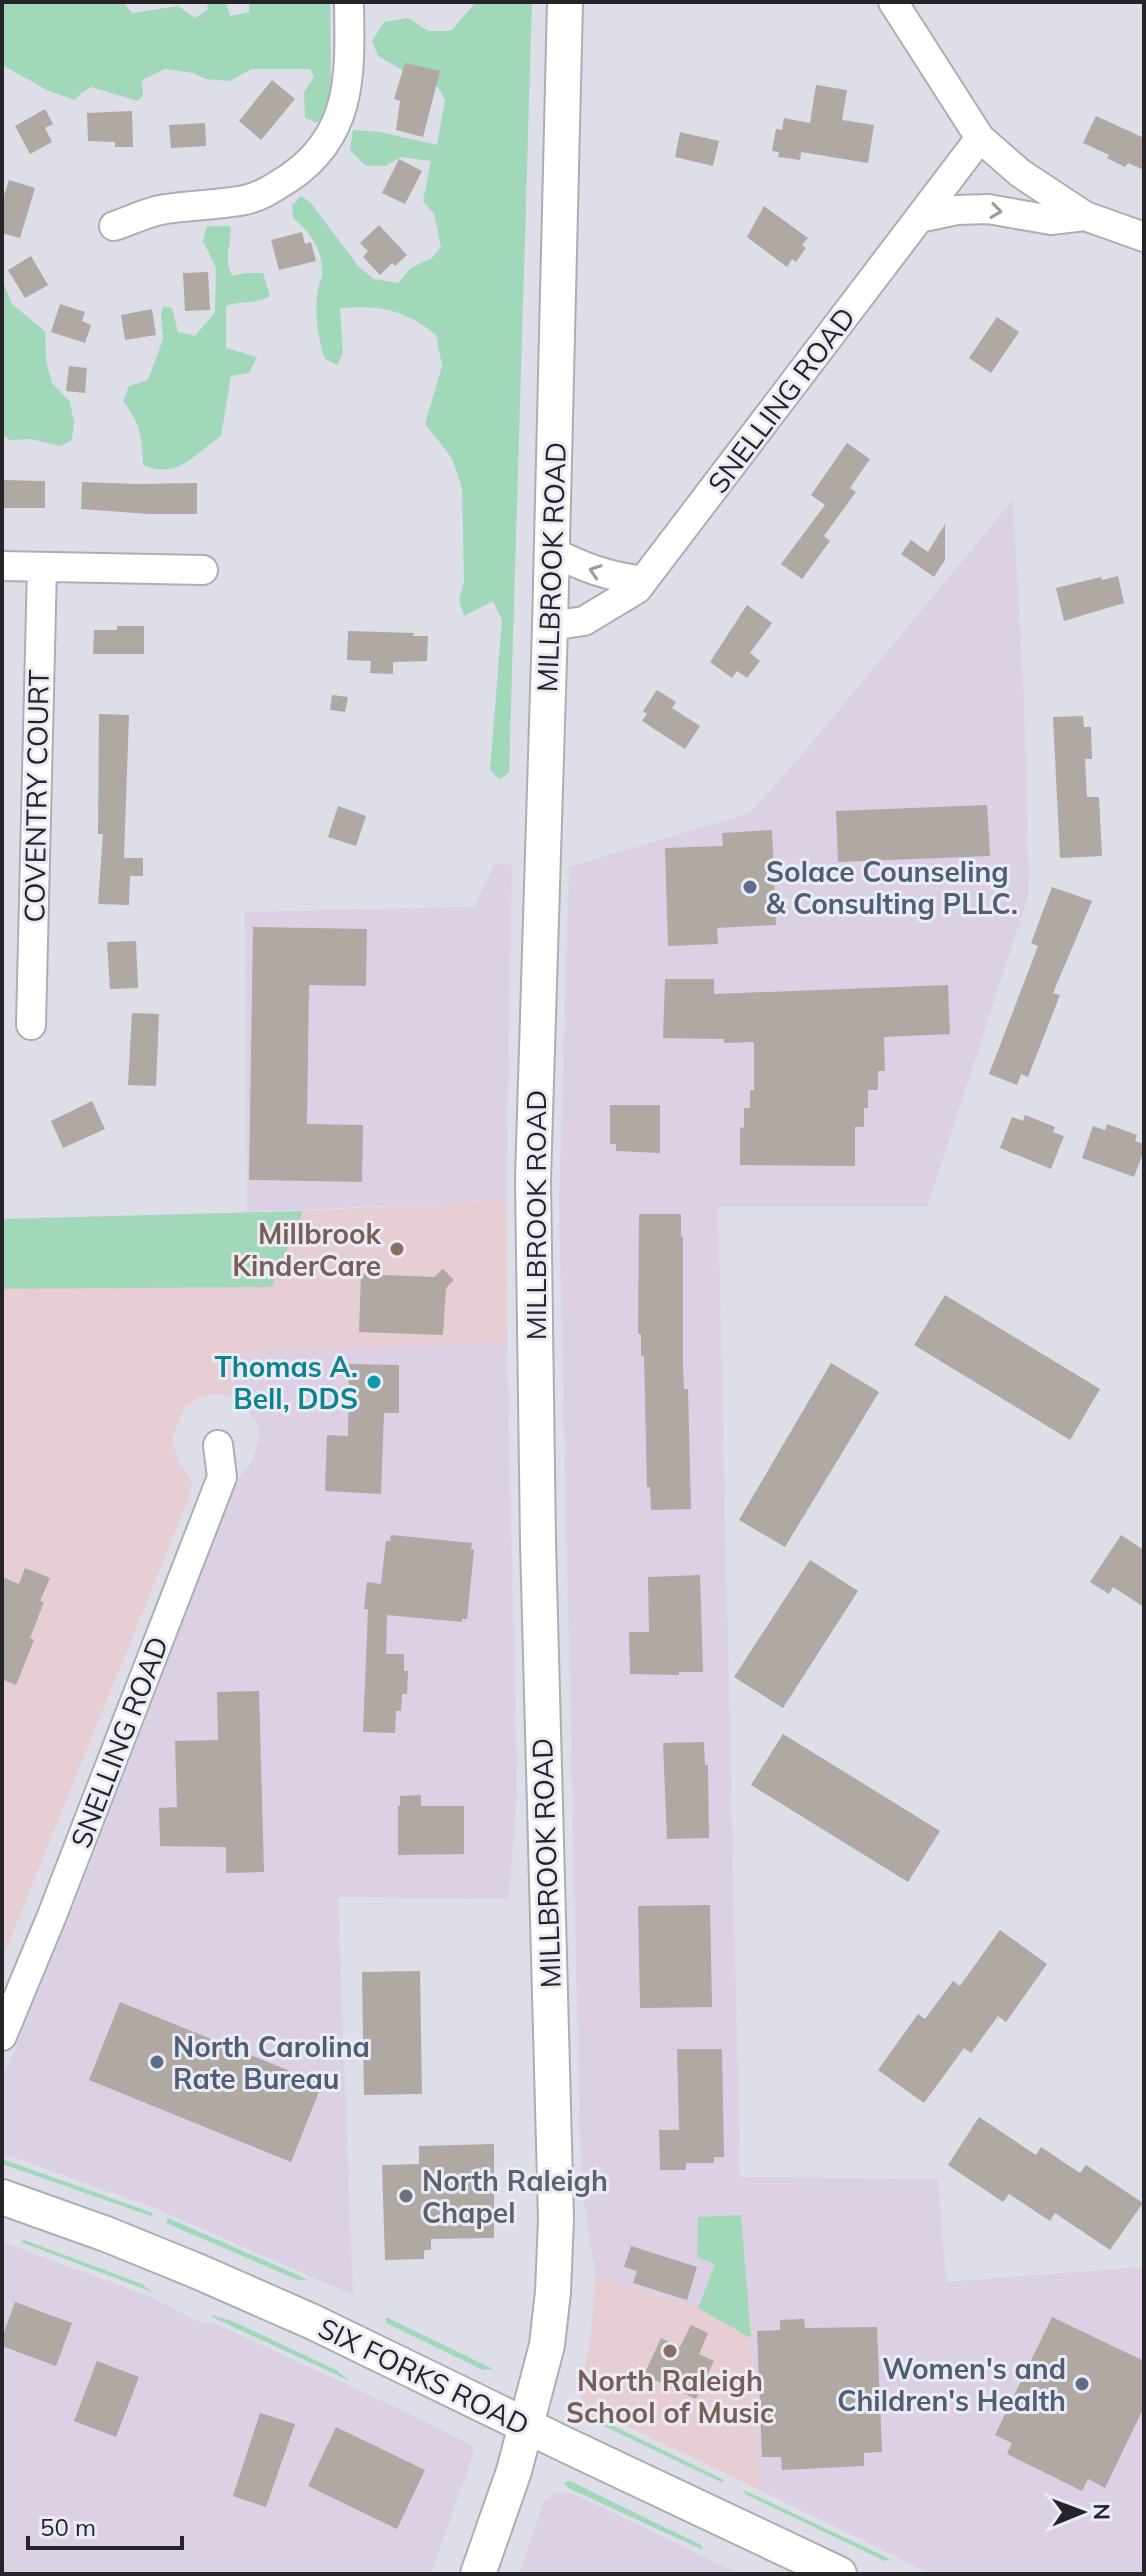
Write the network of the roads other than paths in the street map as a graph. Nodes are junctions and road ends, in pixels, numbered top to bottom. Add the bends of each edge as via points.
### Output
1 (349, 2) edge
2 (565, 2) edge
3 (893, 2) edge
4 (980, 138) junction
5 (1085, 216) junction
6 (919, 218) junction
7 (114, 226) dead end
8 (1144, 237) edge
9 (551, 551) junction
10 (2, 566) edge
11 (42, 567) junction
12 (203, 570) dead end
13 (643, 581) junction
14 (550, 626) junction
15 (31, 1025) dead end
16 (218, 1445) dead end
17 (2, 2036) edge
18 (2, 2197) edge
19 (527, 2426) junction
20 (478, 2574) edge
21 (839, 2574) edge

1 - 7 street via 347,93 323,147 301,170 265,194 163,209
2 - 9 main road, MILLBROOK ROAD
3 - 4 street
4 - 5 street via 1020,173
4 - 6 street, SNELLING ROAD
6 -> 5 street via 988,209 1051,220
5 - 8 street
6 - 13 street, SNELLING ROAD
13 -> 9 street via 606,576
9 - 14 main road, MILLBROOK ROAD
10 - 11 street
11 - 12 street
11 - 15 street, COVENTRY COURT
13 - 14 street, SNELLING ROAD via 584,621
14 - 19 main road, MILLBROOK ROAD via 533,1234 556,2219 547,2345
16 - 17 street, SNELLING ROAD via 222,1477
18 - 19 main road, SIX FORKS ROAD via 197,2271
19 - 20 main road, MILLBROOK ROAD
19 - 21 main road, SIX FORKS ROAD

